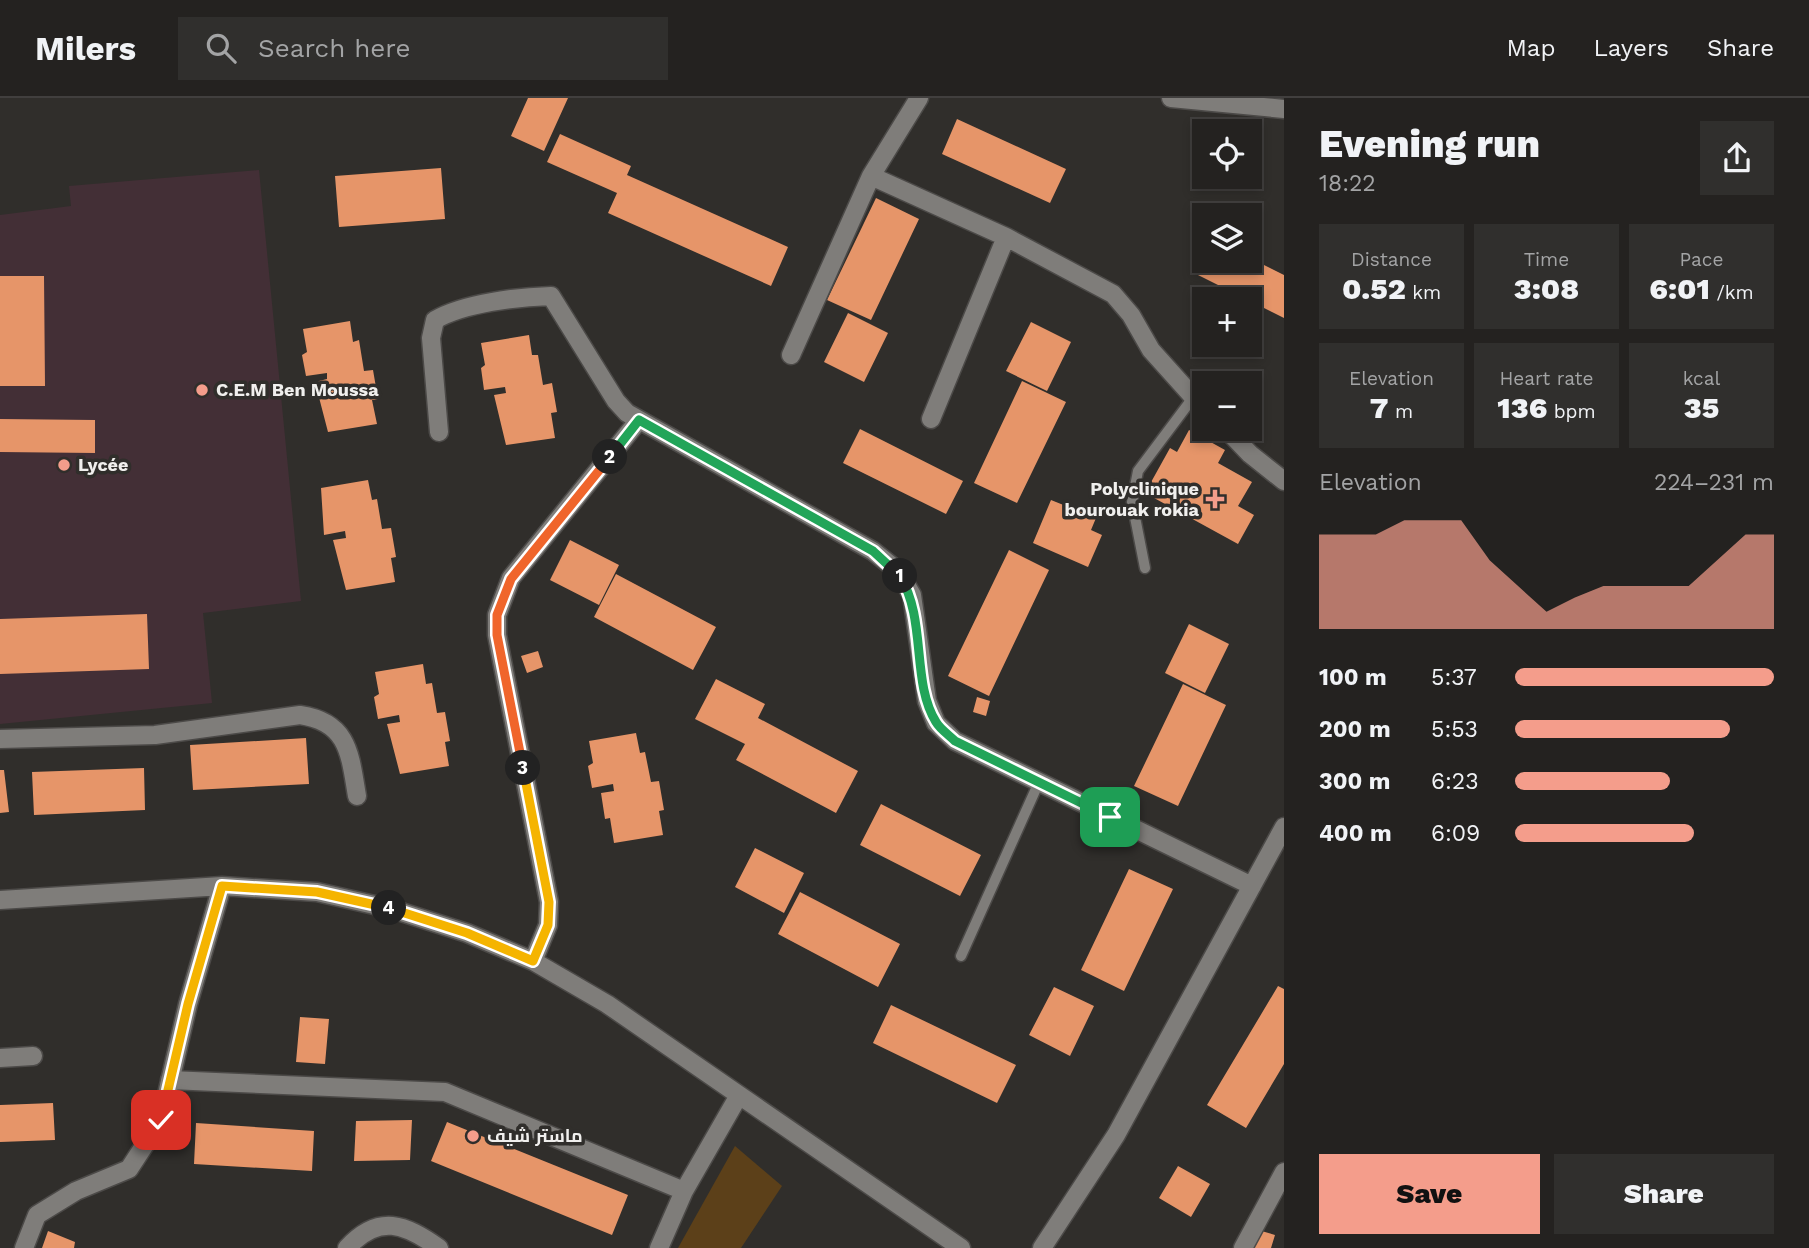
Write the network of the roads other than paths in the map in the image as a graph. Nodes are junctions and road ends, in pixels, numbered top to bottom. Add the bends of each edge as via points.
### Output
1 (919, 98) edge
2 (1171, 98) edge
3 (1284, 109) edge
4 (871, 176) junction
5 (1006, 237) junction
6 (792, 355) dead end
7 (1192, 397) edge
8 (1192, 411) edge
9 (931, 419) dead end
10 (639, 420) junction
11 (439, 432) dead end
12 (1238, 441) edge
13 (1284, 481) edge
14 (1145, 568) dead end
15 (0, 739) edge
16 (1039, 782) junction
17 (357, 796) dead end
18 (1284, 827) edge
19 (222, 886) junction
20 (1252, 886) junction
21 (0, 900) edge
22 (961, 956) dead end
23 (533, 961) junction
24 (33, 1056) dead end
25 (0, 1058) edge
26 (170, 1080) junction
27 (738, 1097) junction
28 (1284, 1172) edge
29 (684, 1191) junction
30 (24, 1248) edge
31 (347, 1248) edge
32 (439, 1248) edge
33 (659, 1248) edge
34 (961, 1248) edge
35 (1042, 1248) edge
36 (1243, 1248) edge

1 - 4 street
2 - 3 street
4 - 5 street
4 - 6 street
5 - 7 street via 1113,294
5 - 9 street
8 - 14 lane via 1138,471 1132,502
10 - 11 street via 616,401 551,296 528,297 448,312 435,320 431,338
10 - 16 street via 873,551 898,571 912,595 927,701 936,723 955,741
10 - 23 street via 511,579 497,615 497,635 549,902 548,925
12 - 13 street
15 - 17 street via 155,736 300,715 313,717 337,731 345,742
16 - 20 street
16 - 22 lane
18 - 20 street
19 - 21 street
19 - 23 street via 317,892 392,909
19 - 26 street
20 - 35 street via 1116,1135
23 - 27 street via 607,1004
24 - 25 street
26 - 29 street via 445,1092
26 - 30 street via 161,1120 129,1169 37,1214
27 - 29 street
27 - 34 street
28 - 36 street
29 - 33 street
31 - 32 street via 359,1235 381,1225 400,1226

